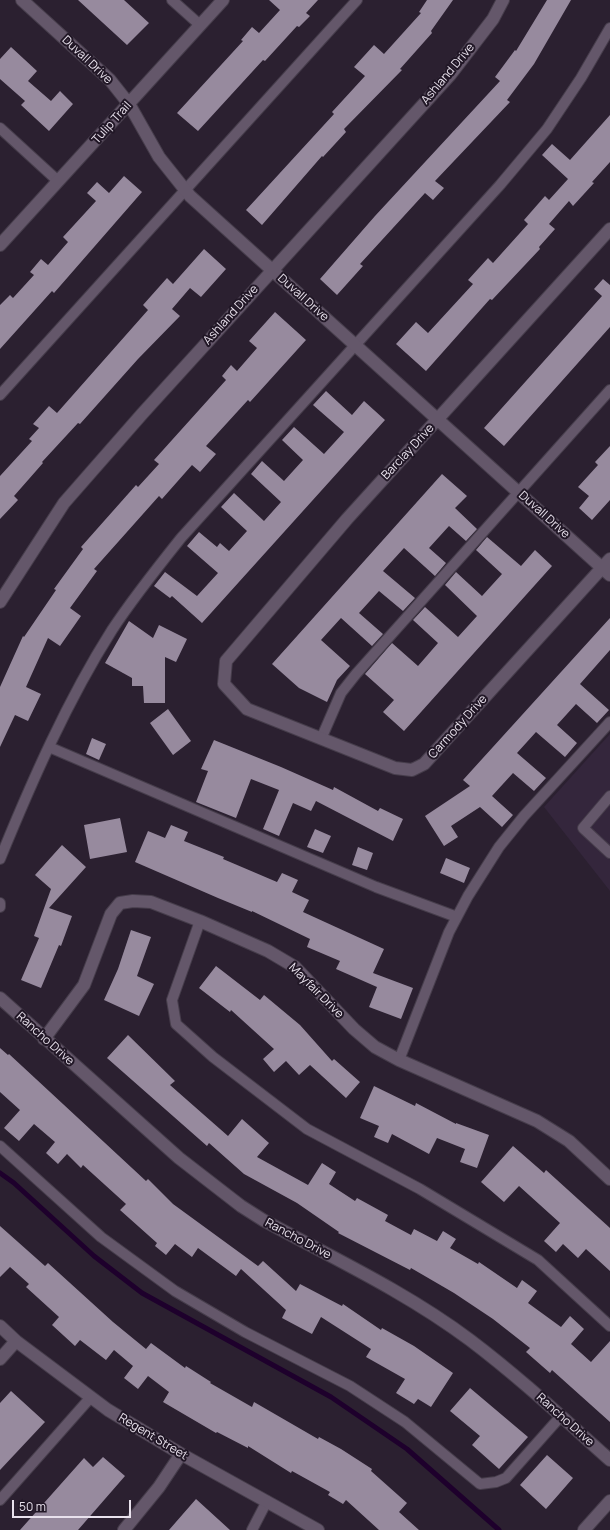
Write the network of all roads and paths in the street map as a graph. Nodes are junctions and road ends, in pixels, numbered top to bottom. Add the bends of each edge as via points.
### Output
1 (22, 0) edge
2 (172, 0) edge
3 (223, 0) edge
4 (357, 0) edge
5 (503, 0) edge
6 (200, 25) junction
7 (610, 28) edge
8 (129, 104) junction
9 (0, 128) edge
10 (58, 181) junction
11 (185, 190) junction
12 (610, 229) edge
13 (0, 246) edge
14 (272, 270) junction
15 (355, 345) junction
16 (610, 390) edge
17 (0, 394) edge
18 (438, 420) junction
19 (518, 492) junction
20 (607, 567) edge
21 (0, 602) edge
22 (224, 684) joint
23 (610, 722) edge
24 (321, 738) junction
25 (49, 747) junction
26 (610, 796) edge
27 (610, 853) edge
28 (0, 859) edge
29 (0, 903) edge
30 (0, 907) edge
31 (457, 917) junction
32 (200, 921) junction
33 (0, 998) edge
34 (44, 1039) junction
35 (399, 1060) junction
36 (0, 1146) edge
37 (610, 1179) edge
38 (0, 1326) edge
39 (610, 1326) edge
40 (16, 1341) junction
41 (0, 1359) edge
42 (91, 1397) junction
43 (561, 1416) junction
44 (181, 1454) junction
45 (610, 1460) edge
46 (0, 1500) edge
47 (610, 1501) edge
48 (268, 1502) junction
49 (124, 1530) edge
50 (252, 1530) edge
51 (318, 1530) edge
52 (584, 1530) edge

1 - 8 street, Duvall Drive via 110,80
2 - 6 lane
3 - 6 street, Tulip Trail
4 - 11 lane
5 - 14 street, Ashland Drive via 493,19 450,75
6 - 8 street, Tulip Trail
7 - 15 lane via 547,129 500,185
8 - 10 street, Tulip Trail
8 - 11 street, Duvall Drive via 159,157
9 - 10 lane
10 - 13 street, Tulip Trail
11 - 14 street, Duvall Drive
11 - 17 lane
12 - 18 street, Barclay Drive
14 - 15 street, Duvall Drive
14 - 21 street, Ashland Drive via 64,503
15 - 18 street, Duvall Drive
15 - 25 lane via 181,538 149,578 105,642
16 - 19 lane
18 - 19 street, Duvall Drive
18 - 22 street, Barclay Drive via 347,519 226,661
19 - 20 street, Duvall Drive
19 - 24 lane via 356,674 341,693
20 - 24 street, Carmody Drive via 424,764 412,770 395,768
22 - 24 street, Carmody Drive via 247,709
23 - 31 lane via 499,847
25 - 28 lane
25 - 31 lane via 376,887
26 - 27 lane via 583,828
29 - 30 lane
31 - 35 lane
32 - 34 street, Mayfair Drive via 151,902 120,903 111,914 84,985
32 - 35 street, Mayfair Drive via 268,951 296,967 354,1029 375,1047
32 - 39 lane via 172,1000 176,1024 213,1057 307,1129 420,1189 538,1260
33 - 34 street, Rancho Drive
34 - 43 street, Rancho Drive via 179,1158 241,1206 410,1299 469,1339
35 - 37 street, Mayfair Drive via 537,1121 569,1141
36 - 43 lane via 100,1237 175,1291 245,1332 350,1386 405,1422 480,1484 506,1478
38 - 40 street, Regent Street
40 - 41 street
40 - 42 street, Regent Street
42 - 44 street, Regent Street
42 - 46 lane
43 - 45 street, Rancho Drive
44 - 48 street, Regent Street
44 - 49 street via 159,1487
47 - 52 street
48 - 50 lane
48 - 51 street, Regent Street

